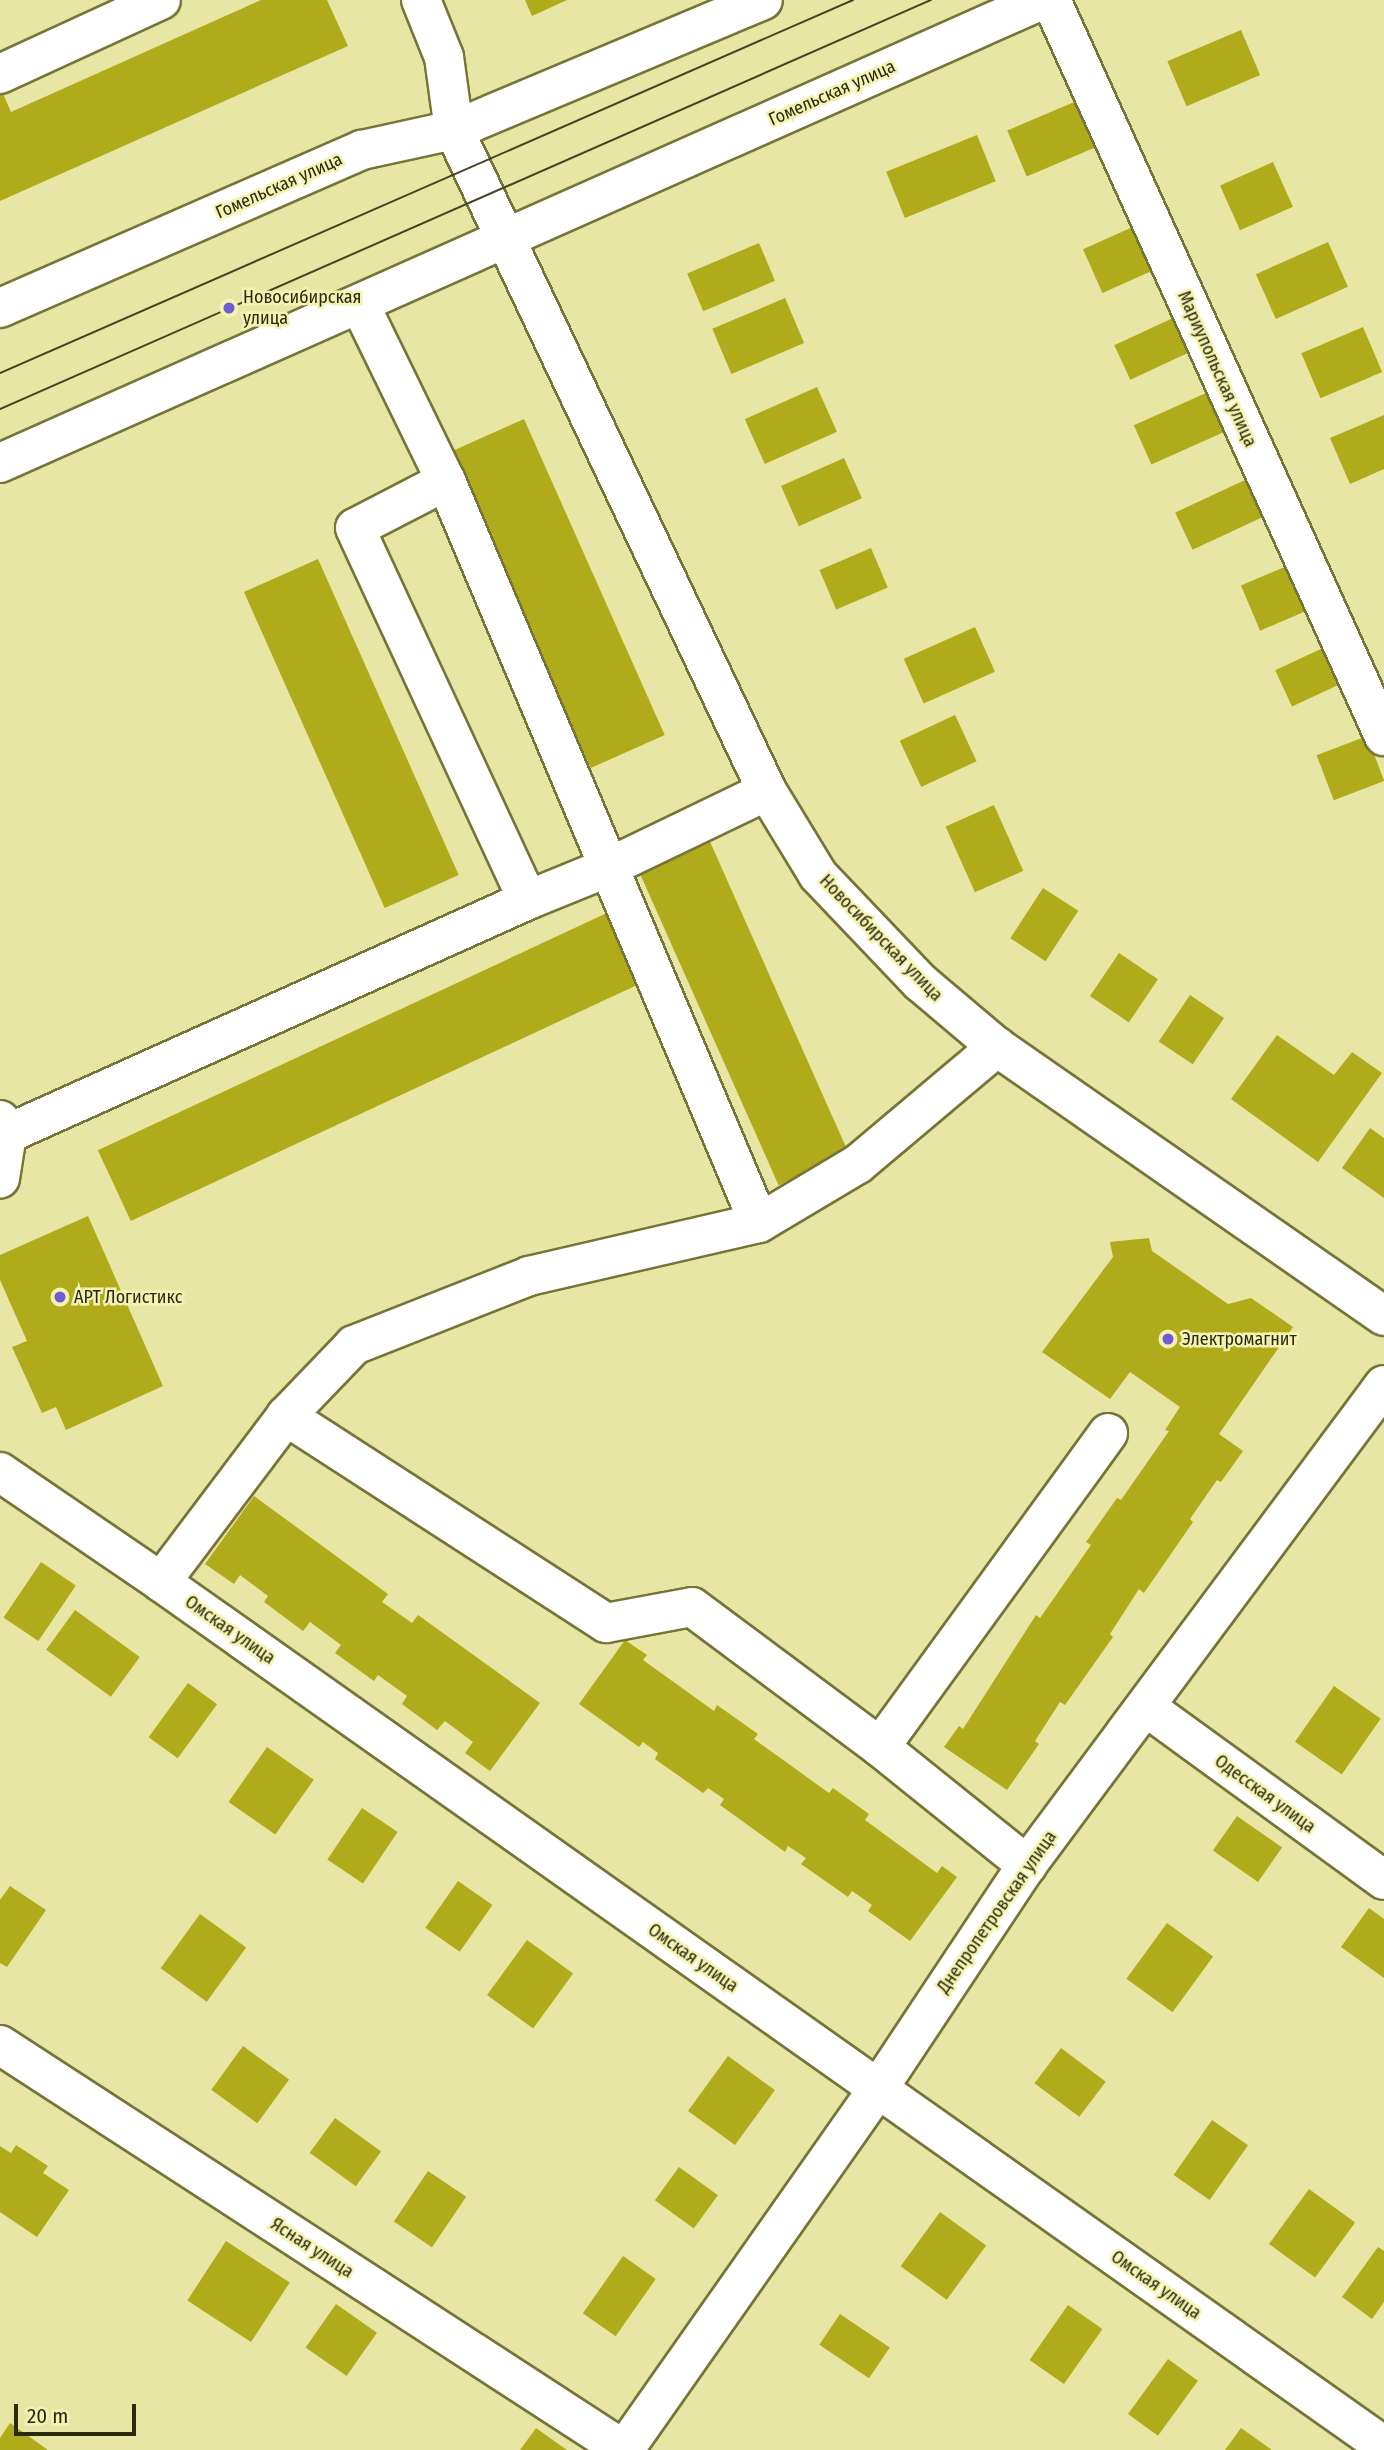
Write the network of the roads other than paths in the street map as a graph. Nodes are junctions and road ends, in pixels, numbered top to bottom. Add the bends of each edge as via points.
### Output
1 (162, 0) edge
2 (421, 0) edge
3 (763, 0) edge
4 (1042, 0) edge
5 (1051, 0) edge
6 (0, 74) edge
7 (454, 130) junction
8 (507, 238) junction
9 (360, 305) junction
10 (0, 308) edge
11 (0, 463) edge
12 (446, 481) junction
13 (1384, 736) edge
14 (767, 791) junction
15 (609, 867) junction
16 (527, 900) junction
17 (998, 1047) junction
18 (4, 1127) edge
19 (0, 1178) edge
20 (759, 1223) junction
21 (1384, 1315) edge
22 (1384, 1385) edge
23 (286, 1416) junction
24 (1108, 1433) dead end
25 (0, 1472) edge
26 (161, 1582) junction
27 (1146, 1707) junction
28 (880, 1747) junction
29 (1027, 1866) junction
30 (1384, 1880) edge
31 (0, 2045) edge
32 (878, 2089) junction
33 (1384, 2446) edge
34 (624, 2450) edge

1 - 6 street
2 - 7 street via 444,57
3 - 7 street, Гомельская улица
4 - 8 street, Гомельская улица
5 - 13 street, Мариупольская улица
7 - 8 street
7 - 10 street, Гомельская улица via 362,150
8 - 9 street, Гомельская улица
8 - 14 street, Новосибирская улица
9 - 11 street, Гомельская улица
9 - 12 street
12 - 15 street
12 - 16 street via 355,528
14 - 15 street
14 - 17 street, Новосибирская улица via 818,875 920,982
15 - 16 street
15 - 20 street
16 - 18 street
17 - 20 street via 858,1164
17 - 21 street, Новосибирская улица
18 - 19 street
20 - 23 street via 529,1276 354,1345
22 - 27 street, Днепропетровская улица
23 - 26 street
23 - 28 street via 606,1623 692,1606
24 - 28 street
25 - 26 street, Омская улица
26 - 32 street, Омская улица
27 - 29 street, Днепропетровская улица
27 - 30 street, Одесская улица
28 - 29 street
29 - 32 street, Днепропетровская улица
31 - 34 street, Ясная улица
32 - 33 street, Омская улица
32 - 34 street, Днепропетровская улица

